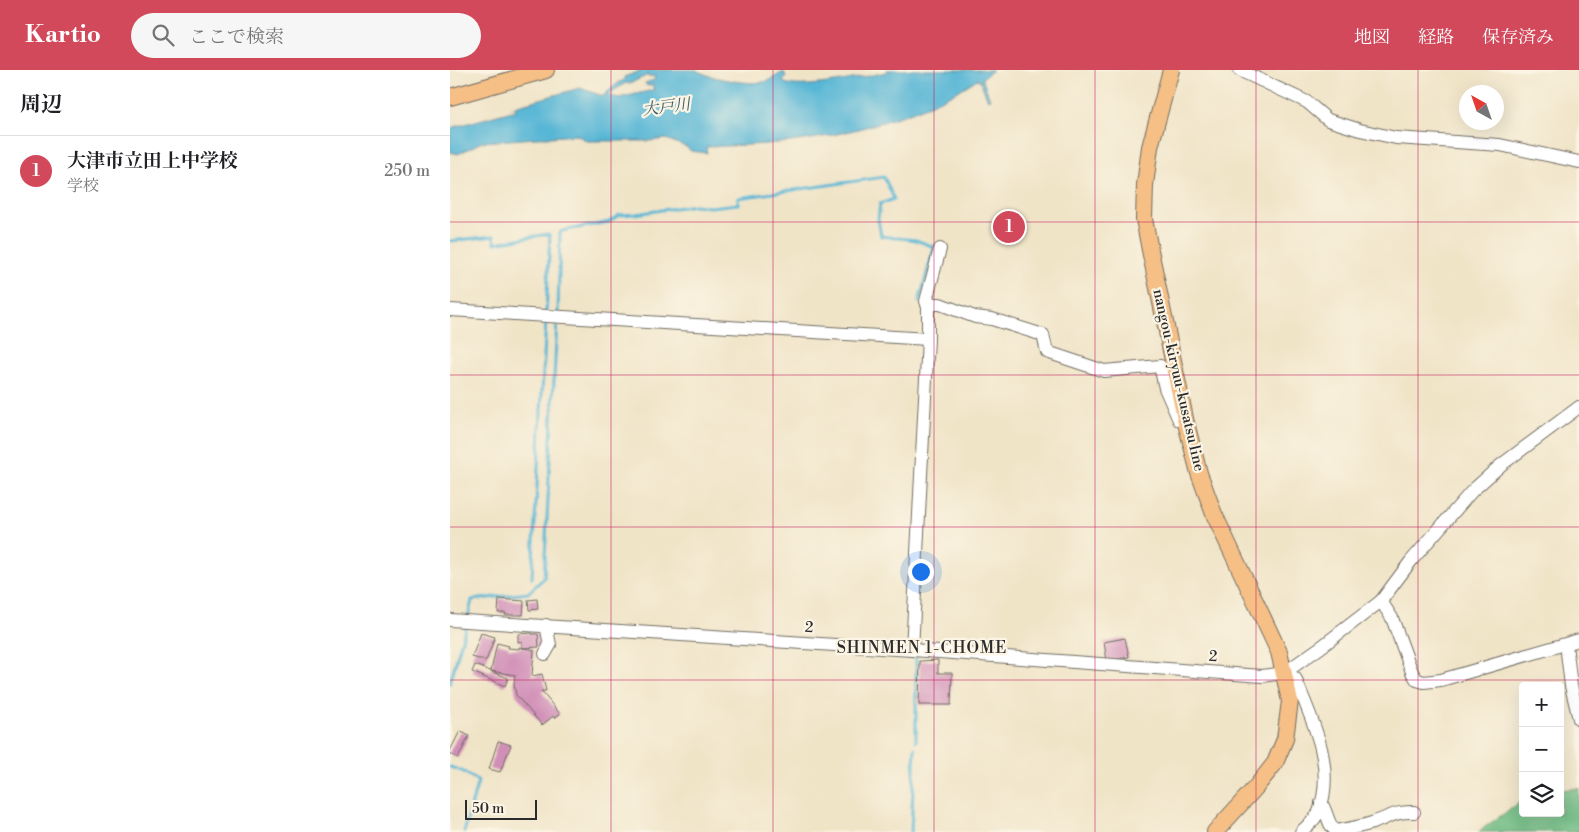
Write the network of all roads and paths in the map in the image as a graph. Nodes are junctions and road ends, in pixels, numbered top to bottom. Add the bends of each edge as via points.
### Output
1 (546, 70) edge
2 (1171, 70) edge
3 (1239, 70) edge
4 (450, 97) edge
5 (1579, 162) edge
6 (940, 248) dead end
7 (927, 304) junction
8 (450, 310) edge
9 (928, 339) junction
10 (1579, 407) edge
11 (1186, 423) junction
12 (1381, 601) junction
13 (450, 620) edge
14 (546, 625) junction
15 (1579, 640) edge
16 (1566, 644) junction
17 (912, 650) junction
18 (545, 654) dead end
19 (1284, 673) junction
20 (1579, 720) edge
21 (1321, 803) junction
22 (1414, 812) dead end
23 (1216, 832) edge
24 (1301, 832) edge

1 - 4 main road
2 - 11 main road, nangou-kiryuu-kusatsu line via 1150,147 1144,219
3 - 5 street via 1307,102 1328,120 1353,128 1396,138 1500,145
6 - 7 street
7 - 9 street
7 - 11 street via 940,304 1044,335 1047,352 1104,371 1160,366 1165,388 1179,420
8 - 9 street
9 - 17 street
10 - 12 street via 1501,465 1472,491 1410,561
11 - 19 main road, nangou-kiryuu-kusatsu line via 1214,514 1279,652
12 - 16 street via 1392,618 1412,672 1417,680 1424,682
12 - 19 street
13 - 14 street, 2
14 - 17 street, 2
14 - 18 street via 550,645
15 - 16 street
16 - 20 street
17 - 19 street, 2 via 1262,676
19 - 21 street via 1295,678 1314,725 1325,767
19 - 23 main road, nangou-kiryuu-kusatsu line via 1290,701 1286,739 1275,763
21 - 22 street via 1336,831 1374,823 1388,815
21 - 24 street via 1319,814

